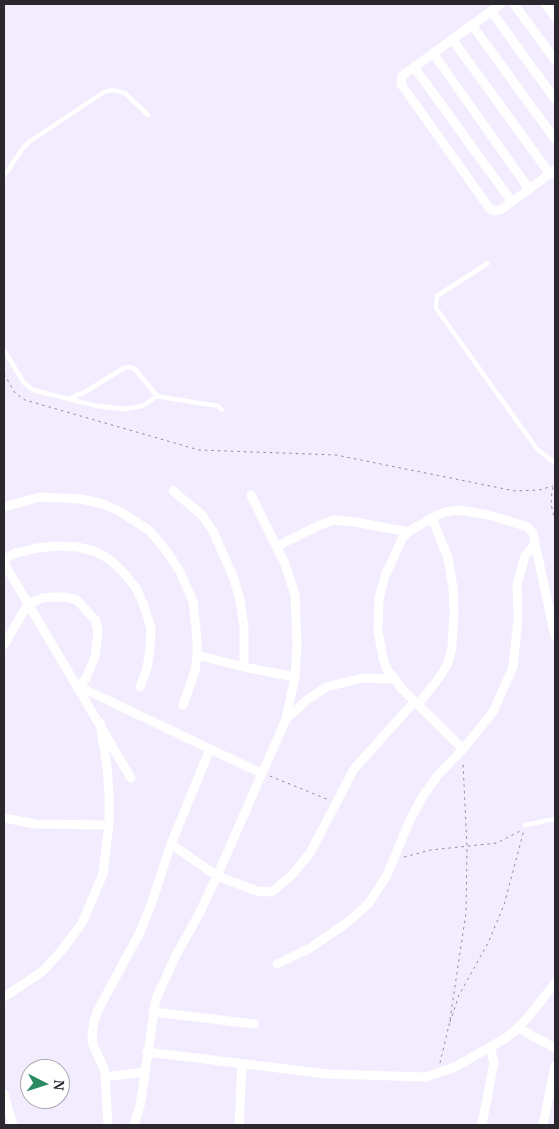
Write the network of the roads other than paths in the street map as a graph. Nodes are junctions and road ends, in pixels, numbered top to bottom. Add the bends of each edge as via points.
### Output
1 (501, 4) edge
2 (514, 4) edge
3 (546, 4) edge
4 (491, 11) junction
5 (555, 17) edge
6 (472, 25) junction
7 (452, 39) junction
8 (433, 53) junction
9 (555, 60) edge
10 (414, 67) junction
11 (555, 99) edge
12 (148, 115) dead end
13 (555, 139) edge
14 (553, 172) edge
15 (4, 176) edge
16 (529, 189) junction
17 (512, 202) junction
18 (488, 263) dead end
19 (4, 350) edge
20 (158, 396) junction
21 (69, 398) junction
22 (222, 410) dead end
23 (555, 463) edge
24 (173, 491) dead end
25 (251, 495) dead end
26 (4, 507) edge
27 (432, 518) junction
28 (408, 532) junction
29 (535, 544) junction
30 (277, 546) junction
31 (4, 561) edge
32 (28, 604) junction
33 (555, 636) edge
34 (4, 644) edge
35 (197, 655) junction
36 (244, 667) junction
37 (295, 677) junction
38 (394, 679) junction
39 (78, 686) junction
40 (140, 687) dead end
41 (416, 703) junction
42 (183, 705) dead end
43 (286, 719) junction
44 (100, 723) junction
45 (210, 749) junction
46 (463, 749) junction
47 (261, 773) junction
48 (131, 778) dead end
49 (4, 818) edge
50 (555, 819) edge
51 (109, 825) junction
52 (525, 825) road end
53 (171, 844) junction
54 (217, 876) junction
55 (277, 964) dead end
56 (555, 983) edge
57 (4, 997) edge
58 (153, 1012) junction
59 (254, 1024) dead end
60 (518, 1028) junction
61 (490, 1047) junction
62 (555, 1048) edge
63 (147, 1052) junction
64 (242, 1065) junction
65 (555, 1066) edge
66 (146, 1072) junction
67 (105, 1077) junction
68 (4, 1094) edge
69 (13, 1125) edge
70 (108, 1125) edge
71 (134, 1125) edge
72 (239, 1125) edge
73 (482, 1125) edge
74 (543, 1125) edge

1 - 4 street
2 - 9 street
3 - 5 street
4 - 6 street
4 - 11 street
6 - 7 street
6 - 13 street
7 - 8 street
7 - 14 street
8 - 10 street
8 - 16 street
10 - 17 street
10 - 17 street via 402,76 401,84 490,209 498,211
12 - 15 lane via 125,93 104,92 29,142
14 - 16 street
16 - 17 street
18 - 23 lane via 437,296 436,308 537,449
19 - 21 lane via 24,383 33,390
20 - 21 lane via 143,406 124,409
20 - 21 lane via 130,367
20 - 22 lane via 218,406
24 - 36 street via 201,514 213,531 232,572 244,627
25 - 30 street
26 - 35 street via 40,497 81,499 119,510 150,531 179,570 193,601
27 - 28 street
27 - 29 street via 458,510 489,515 528,527
27 - 41 street via 448,558 454,612 452,647 439,678
28 - 30 street via 334,520
28 - 38 street via 385,576 378,609 380,647
29 - 33 street
29 - 46 street via 526,556 516,584 518,619 513,667 493,712
30 - 37 street via 294,595
31 - 32 street
31 - 40 street via 16,553 57,546 94,551 109,559 136,588 151,628 147,668
32 - 34 street
32 - 39 street
32 - 39 street via 42,598 77,600 96,621 95,657
35 - 36 street
35 - 42 street
36 - 37 street
37 - 43 street
38 - 41 street
38 - 43 street via 364,678 326,686
39 - 44 street
39 - 45 street
41 - 46 street
41 - 54 street via 360,762 310,853 292,875 268,892
43 - 47 street
44 - 48 street
44 - 51 street via 107,766
45 - 47 street
45 - 53 street
46 - 55 street via 427,790 381,886 364,909 310,948
47 - 54 street
49 - 51 street via 36,824
50 - 52 lane
51 - 57 street via 103,874 82,923 43,971
53 - 54 street
53 - 67 street via 139,934 94,1021 93,1045
54 - 58 street via 163,983
56 - 60 street
58 - 59 street
58 - 63 street
60 - 61 street
60 - 62 street
61 - 64 street via 437,1074 420,1078 327,1074
61 - 73 street via 494,1062
63 - 64 street
63 - 66 street
64 - 72 street
65 - 74 street
66 - 67 street
66 - 71 street
67 - 70 street
68 - 69 street

